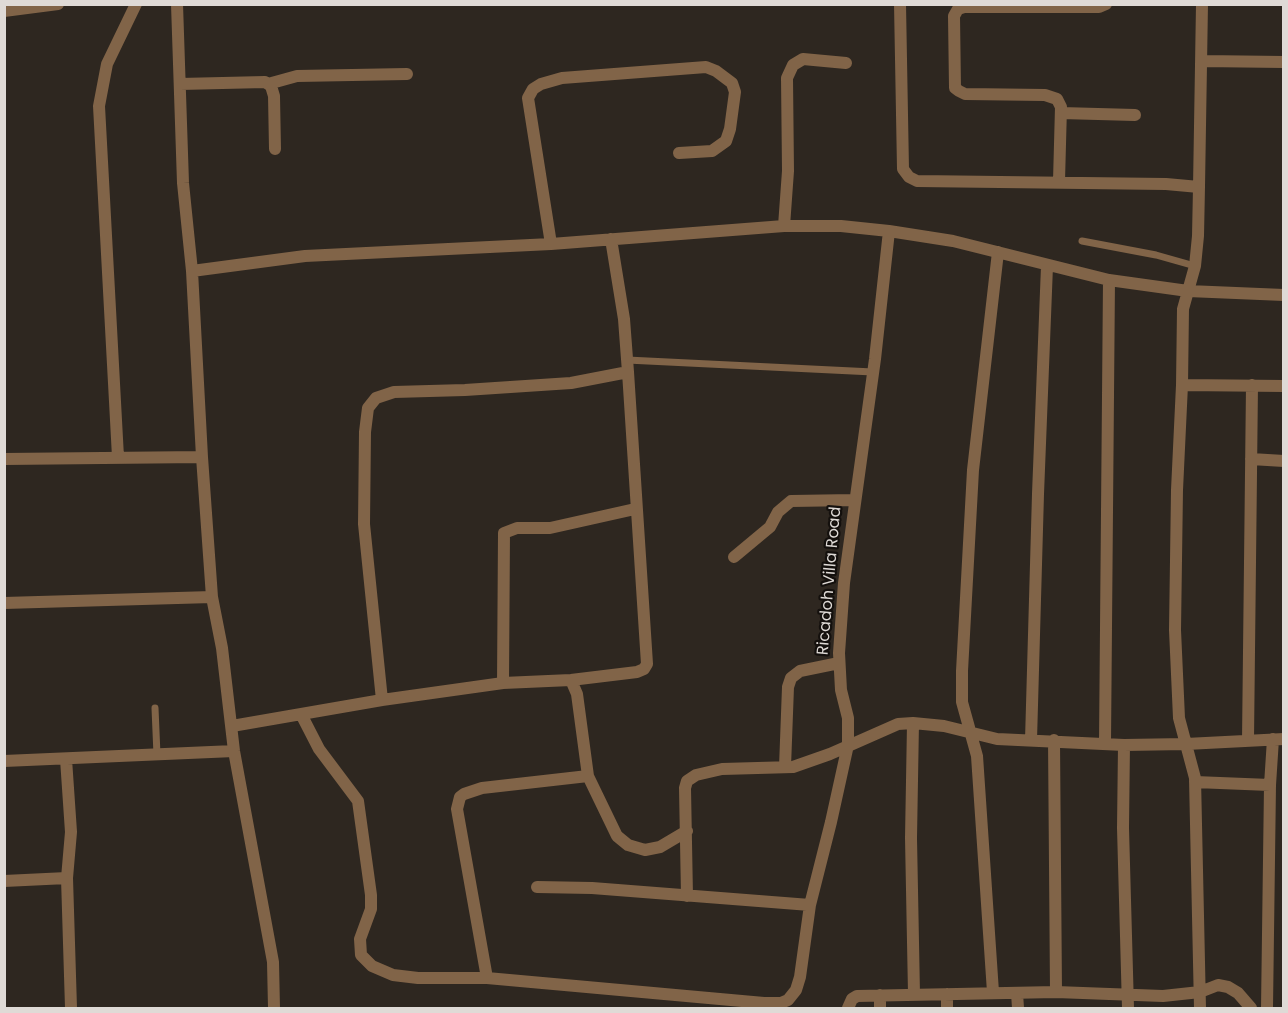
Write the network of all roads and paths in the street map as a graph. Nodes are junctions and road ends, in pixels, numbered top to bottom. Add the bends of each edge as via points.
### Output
1 (58, 4) edge
2 (136, 4) edge
3 (177, 4) edge
4 (900, 4) edge
5 (1106, 4) edge
6 (1202, 4) edge
7 (1037, 6) edge
8 (4, 11) edge
9 (1202, 61) junction
10 (1284, 62) edge
11 (846, 63) dead end
12 (406, 74) dead end
13 (180, 84) junction
14 (268, 84) junction
15 (1061, 114) junction
16 (1135, 116) dead end
17 (275, 149) dead end
18 (680, 153) dead end
19 (1059, 182) junction
20 (1199, 187) junction
21 (784, 226) junction
22 (889, 231) junction
23 (611, 238) junction
24 (1082, 241) dead end
25 (551, 244) junction
26 (998, 252) junction
27 (1047, 266) junction
28 (1195, 266) junction
29 (192, 271) junction
30 (1109, 280) junction
31 (1188, 291) junction
32 (1284, 295) edge
33 (627, 366) junction
34 (873, 372) junction
35 (1182, 384) junction
36 (1252, 385) junction
37 (1284, 386) edge
38 (118, 457) junction
39 (202, 457) junction
40 (4, 459) edge
41 (1251, 459) junction
42 (1284, 461) edge
43 (854, 500) junction
44 (635, 509) junction
45 (734, 557) dead end
46 (212, 597) junction
47 (4, 603) edge
48 (839, 663) junction
49 (571, 680) junction
50 (503, 683) junction
51 (382, 700) junction
52 (155, 708) dead end
53 (301, 714) junction
54 (913, 723) junction
55 (232, 726) junction
56 (972, 734) junction
57 (1278, 739) edge
58 (1031, 740) junction
59 (1054, 740) junction
60 (1248, 740) junction
61 (1105, 743) junction
62 (1186, 744) junction
63 (848, 745) junction
64 (1124, 745) junction
65 (234, 751) junction
66 (157, 755) junction
67 (66, 759) junction
68 (4, 761) edge
69 (785, 767) junction
70 (588, 776) junction
71 (1195, 782) junction
72 (1270, 785) junction
73 (687, 831) junction
74 (67, 878) junction
75 (4, 881) edge
76 (537, 887) dead end
77 (687, 896) junction
78 (810, 904) junction
79 (487, 978) junction
80 (993, 992) junction
81 (1056, 992) junction
82 (1200, 992) junction
83 (1017, 993) junction
84 (914, 994) junction
85 (947, 994) junction
86 (1127, 994) junction
87 (880, 995) junction
88 (71, 1008) edge
89 (274, 1008) edge
90 (848, 1008) edge
91 (880, 1008) edge
92 (947, 1008) edge
93 (1018, 1008) edge
94 (1128, 1008) edge
95 (1200, 1008) edge
96 (1251, 1008) edge
97 (1267, 1008) edge

1 - 8 street
2 - 38 street via 107,64 99,106
3 - 13 street
4 - 19 street via 903,169 909,177 917,181
5 - 7 street
6 - 9 street
7 - 15 street via 958,9 954,16 955,88 964,94 1045,95 1057,99
9 - 10 street
9 - 20 street
11 - 21 street via 803,59 793,65 787,78
12 - 14 street via 297,76
13 - 14 street
13 - 29 street via 183,183
14 - 17 street via 274,96
15 - 16 street
15 - 19 street
18 - 25 street via 712,151 726,141 735,92 732,82 716,71 706,67 562,78 532,89 528,98
19 - 20 street
20 - 28 street
21 - 22 street
21 - 23 street
22 - 26 street
22 - 34 street, Ricadoh Villa Road
23 - 25 street
23 - 33 street
24 - 28 lane
25 - 29 street via 305,256
26 - 27 street
26 - 56 street via 973,470 963,650 962,702
27 - 30 street
27 - 58 street
28 - 31 street
29 - 39 street
30 - 31 street
30 - 61 street
31 - 32 street
31 - 35 street via 1183,309
33 - 34 lane
33 - 44 street
33 - 51 street via 572,383 394,392 376,398 368,408 364,524
34 - 43 street, Ricadoh Villa Road
35 - 36 street
35 - 62 street via 1175,630 1178,701
36 - 37 street
36 - 41 street
38 - 39 street
38 - 40 street
39 - 46 street
41 - 42 street
41 - 60 street
43 - 45 street via 791,501 778,512 770,527
43 - 48 street, Ricadoh Villa Road
44 - 49 street via 647,664 637,672
44 - 50 street via 550,528 517,528 504,533
46 - 47 street
46 - 55 street
48 - 63 street, Ricadoh Villa Road
48 - 69 street via 800,671 791,678
49 - 50 street
49 - 70 street via 579,703
50 - 51 street
51 - 53 street
52 - 66 lane
53 - 55 street
53 - 79 street via 319,749 358,801 371,895 371,909 360,939 361,955 372,966 393,975
54 - 56 street
54 - 63 street via 898,724
54 - 84 street
55 - 65 street
56 - 58 street
56 - 80 street via 977,756
57 - 60 street
57 - 72 street
58 - 59 street
59 - 61 street
59 - 81 street
60 - 62 street
61 - 64 street
62 - 64 street
62 - 71 street
63 - 69 street
63 - 78 street, Ricadoh Villa Road
64 - 86 street
65 - 66 street
65 - 89 street via 273,962
66 - 67 street
67 - 68 street
67 - 74 street via 71,832
69 - 73 street via 722,769 696,775 685,788
70 - 73 street via 617,836 628,845 645,850 660,847
70 - 79 street via 482,788 460,797 456,809
71 - 72 street
71 - 82 street
72 - 97 street
73 - 77 street
74 - 75 street
74 - 88 street
76 - 77 street
77 - 78 street
78 - 79 street, Ricadoh Villa Road via 800,977 788,1000 781,1004
80 - 83 street
80 - 85 street
81 - 83 street
81 - 86 street
82 - 86 street
82 - 95 street
82 - 96 street via 1218,985 1228,987
83 - 93 street
84 - 85 street
84 - 87 street
85 - 92 street
86 - 94 street
87 - 90 street via 857,996
87 - 91 street

